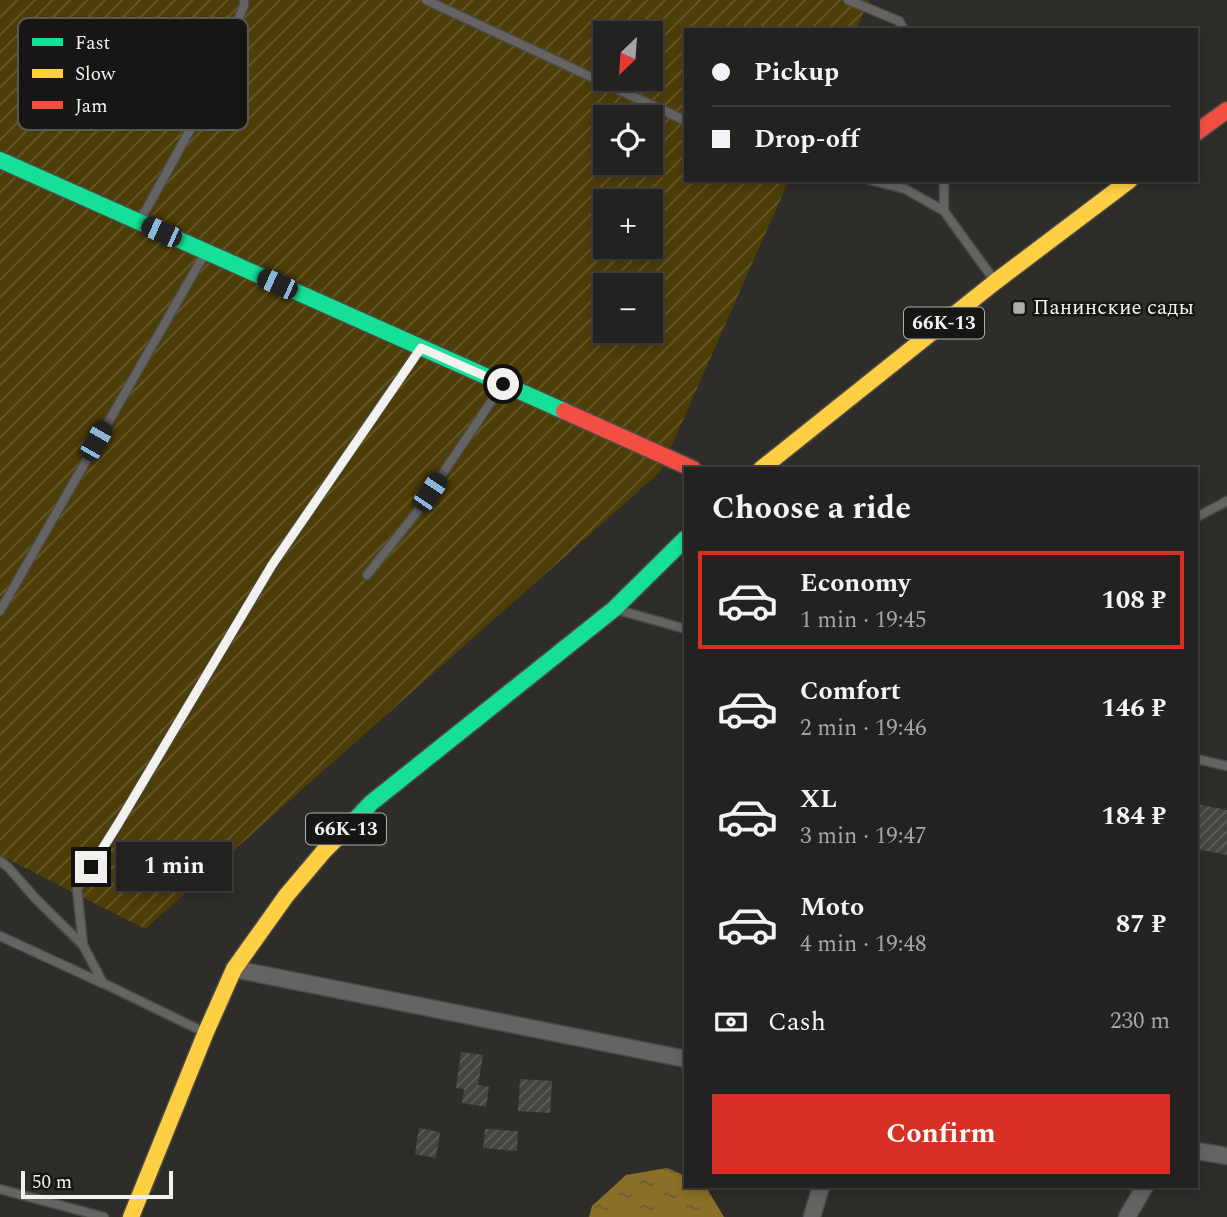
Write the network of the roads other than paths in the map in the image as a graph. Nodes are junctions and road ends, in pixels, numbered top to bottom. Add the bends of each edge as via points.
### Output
1 (244, 0) edge
2 (426, 0) edge
3 (848, 0) edge
4 (238, 18) edge
5 (903, 28) edge
6 (1227, 110) edge
7 (684, 120) edge
8 (189, 130) edge
9 (1198, 131) edge
10 (0, 160) edge
11 (878, 182) edge
12 (944, 182) edge
13 (1127, 182) edge
14 (944, 211) junction
15 (139, 222) junction
16 (206, 251) junction
17 (995, 282) junction
18 (421, 348) junction
19 (503, 384) junction
20 (689, 467) edge
21 (764, 467) edge
22 (1227, 501) edge
23 (1198, 516) edge
24 (684, 540) edge
25 (367, 575) dead end
26 (614, 609) junction
27 (0, 611) edge
28 (684, 628) edge
29 (1198, 759) edge
30 (1227, 766) edge
31 (0, 861) edge
32 (0, 936) edge
33 (83, 945) junction
34 (234, 969) junction
35 (103, 983) junction
36 (206, 1032) junction
37 (684, 1059) edge
38 (1198, 1151) edge
39 (1227, 1156) edge
40 (820, 1188) edge
41 (1144, 1188) edge
42 (0, 1189) edge
43 (104, 1217) edge
44 (131, 1217) edge
45 (812, 1217) edge
46 (1127, 1217) edge

1 - 4 lane
2 - 7 lane
3 - 5 lane via 899,21
6 - 9 main road
8 - 15 lane
10 - 15 main road
11 - 14 lane via 905,189
12 - 14 lane
13 - 17 main road, 66К-13
14 - 17 lane
15 - 16 main road
16 - 18 main road
16 - 27 lane
17 - 21 main road, 66К-13
18 - 19 main road
18 - 33 lane via 272,565 77,889
19 - 20 main road
19 - 25 lane via 416,513
22 - 23 lane
24 - 26 main road, 66К-13
26 - 28 lane
26 - 34 main road, 66К-13 via 371,803 286,896
29 - 30 lane
31 - 33 lane
32 - 35 lane
33 - 35 lane
34 - 36 main road, 66К-13
34 - 37 street
35 - 36 lane
36 - 44 main road, 66К-13
38 - 39 street
40 - 45 street
41 - 46 street
42 - 43 lane

